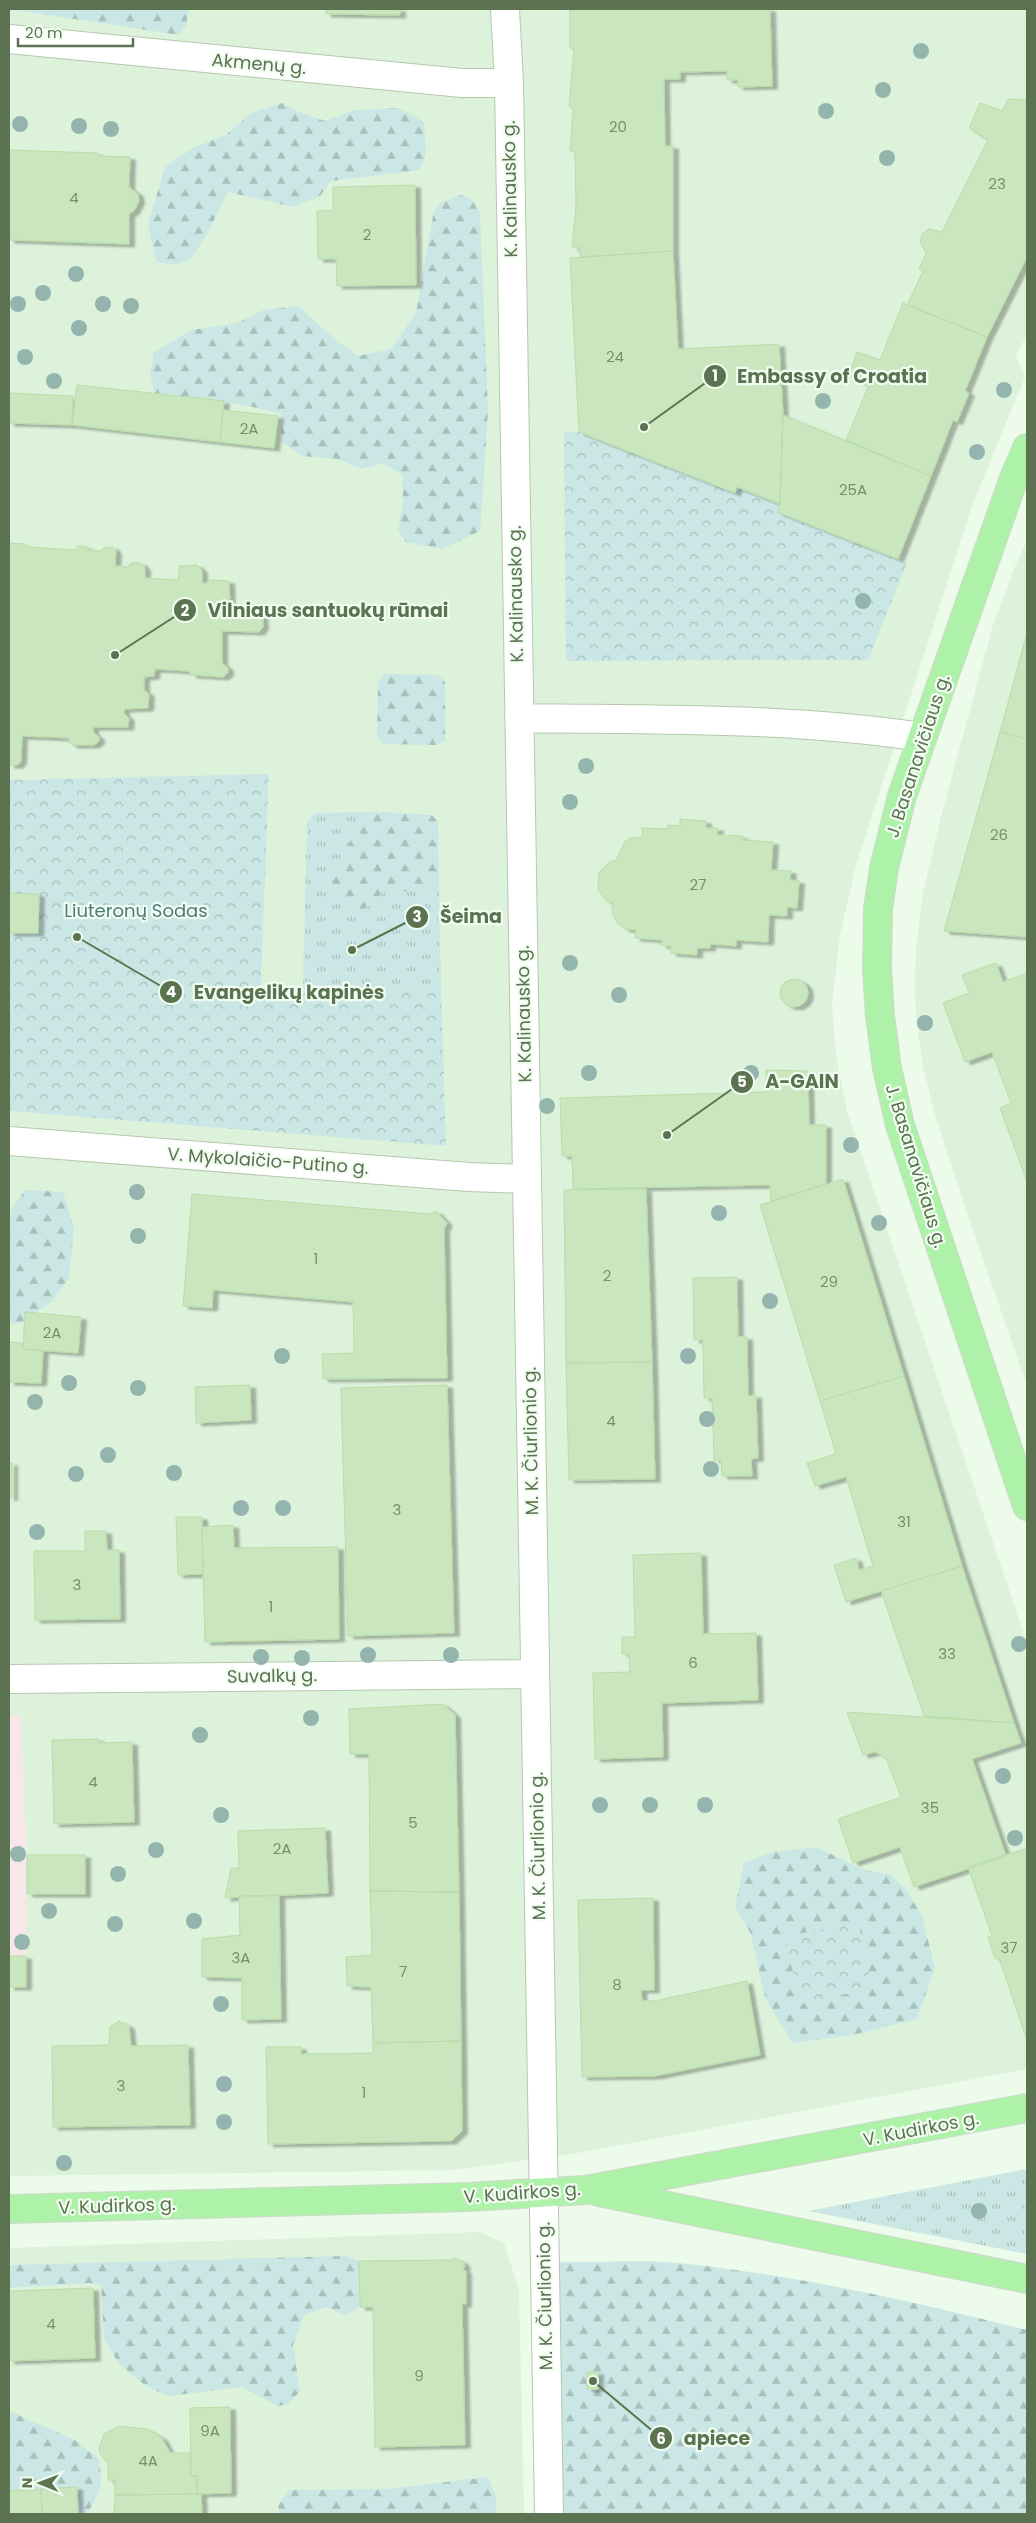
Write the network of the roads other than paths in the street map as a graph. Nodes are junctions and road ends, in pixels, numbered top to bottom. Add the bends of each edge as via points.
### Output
1 (504, 9) edge
2 (9, 39) edge
3 (509, 83) junction
4 (1027, 448) edge
5 (1021, 480) edge
6 (519, 718) junction
7 (921, 737) junction
8 (9, 1141) edge
9 (526, 1178) junction
10 (1027, 1506) edge
11 (535, 1674) junction
12 (9, 1679) edge
13 (1027, 2108) edge
14 (585, 2190) junction
15 (544, 2192) junction
16 (9, 2209) edge
17 (1027, 2279) edge
18 (549, 2514) edge

1 - 3 street, K. Kalinausko g.
2 - 3 street, Akmenų g. via 462,82
3 - 6 street, K. Kalinausko g.
4 - 5 main road, J. Basanavičiaus g.
5 - 7 main road, J. Basanavičiaus g.
6 - 7 street via 802,723
6 - 9 street, K. Kalinausko g.
7 - 10 main road, J. Basanavičiaus g. via 884,868 878,909 877,969 887,1068 900,1125
8 - 9 street, V. Mykolaičio-Putino g. via 469,1177
9 - 11 street, M. K. Čiurlionio g.
11 - 12 street, Suvalkų g.
11 - 15 street, M. K. Čiurlionio g.
13 - 14 main road, V. Kudirkos g.
14 - 15 main road, V. Kudirkos g.
14 - 17 main road
15 - 16 main road, V. Kudirkos g. via 469,2197
15 - 18 street, M. K. Čiurlionio g.

